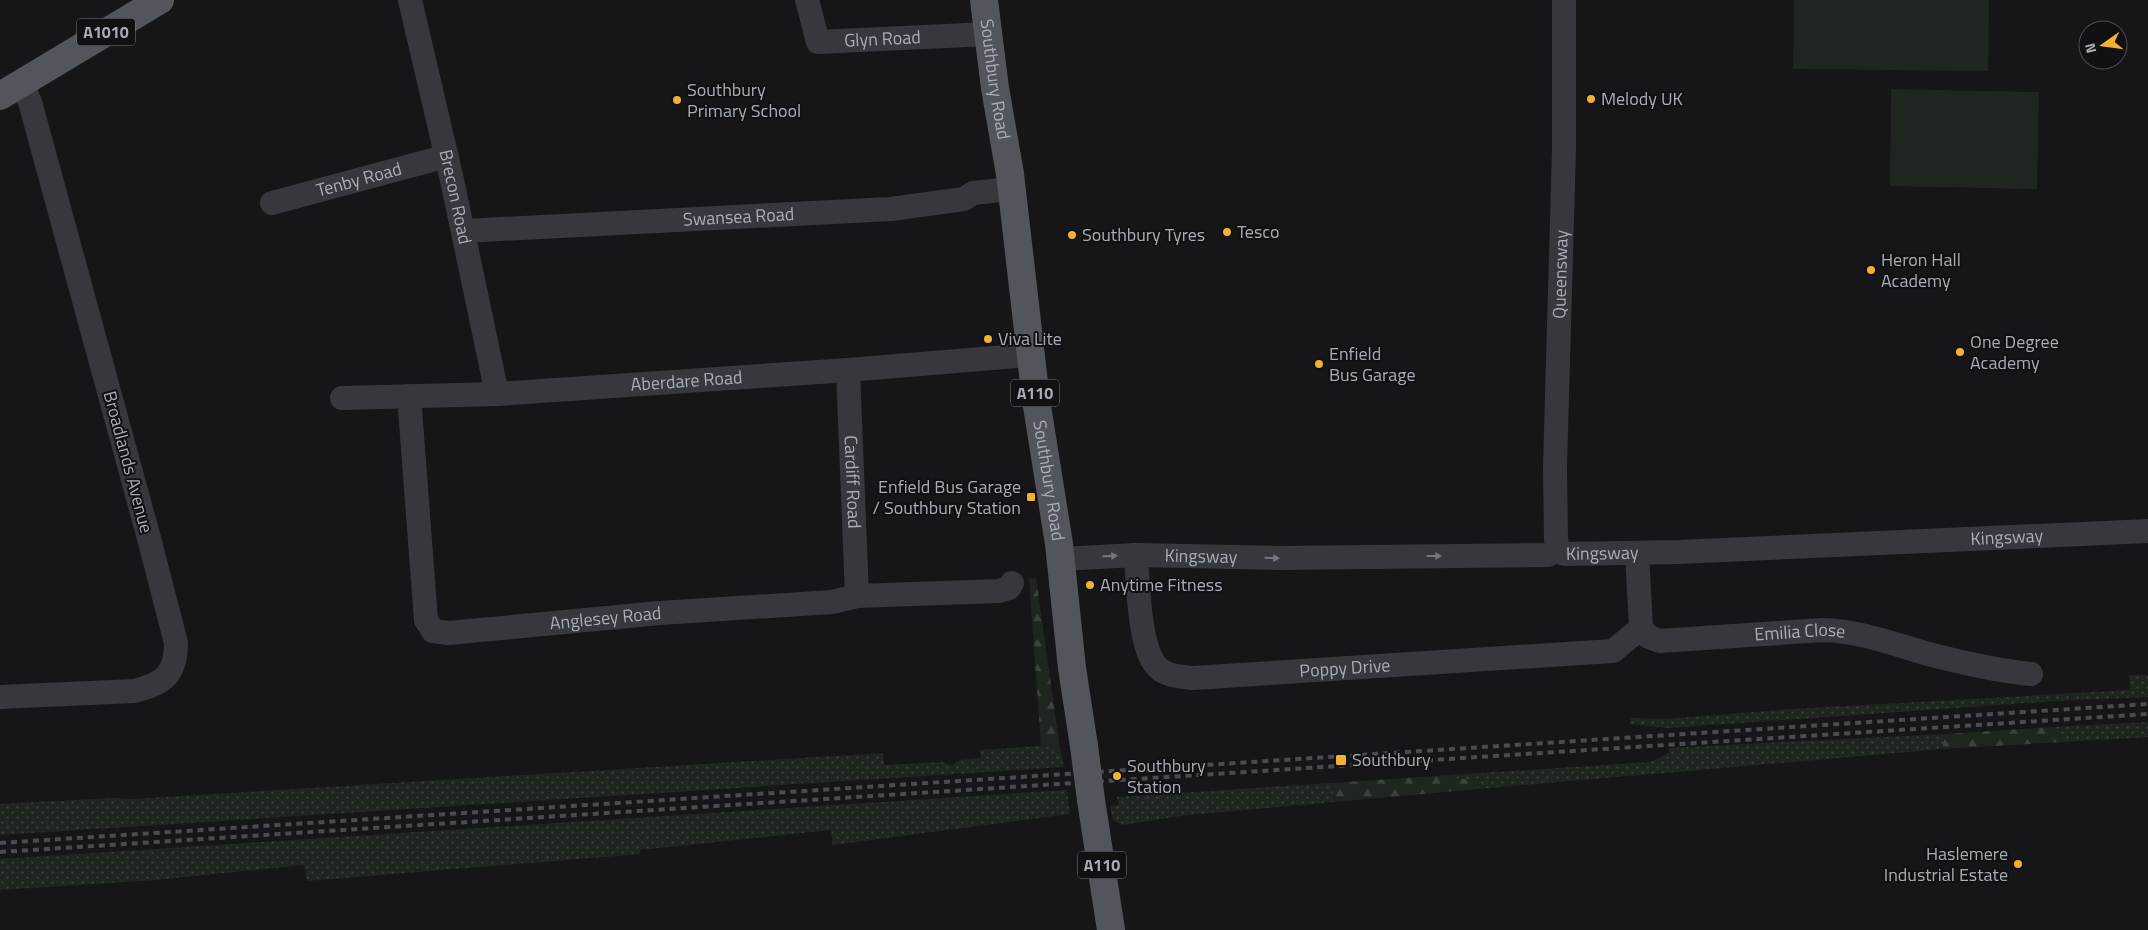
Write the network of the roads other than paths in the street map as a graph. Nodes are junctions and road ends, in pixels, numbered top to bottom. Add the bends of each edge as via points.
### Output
1 (160, 0) edge
2 (410, 0) edge
3 (807, 0) edge
4 (984, 0) edge
5 (1564, 0) edge
6 (989, 34) junction
7 (11, 89) edge
8 (447, 156) junction
9 (1011, 189) junction
10 (272, 203) dead end
11 (463, 231) junction
12 (1031, 355) junction
13 (848, 370) junction
14 (497, 394) junction
15 (410, 396) junction
16 (342, 398) dead end
17 (2148, 531) edge
18 (1558, 549) junction
19 (1636, 554) junction
20 (1136, 555) junction
21 (1061, 558) junction
22 (1012, 583) dead end
23 (857, 596) junction
24 (1641, 628) junction
25 (2031, 674) dead end
26 (0, 697) edge
27 (1111, 930) edge

1 - 7 main road, A1010
2 - 8 street, Brecon Road
3 - 6 street, Glyn Road via 818,42
4 - 6 main road, Southbury Road / A110
5 - 18 street, Queensway via 1564,149 1555,467
6 - 9 main road, Southbury Road / A110
7 - 26 street, Broadlands Avenue via 30,102 150,542 176,643 176,658 171,672 162,681 142,689
8 - 10 street, Tenby Road
8 - 11 street, Brecon Road
9 - 11 street, Swansea Road via 890,209
9 - 12 main road, Southbury Road / A110
11 - 14 street, Brecon Road
12 - 13 street, Aberdare Road
12 - 21 main road, Southbury Road / A110
13 - 14 street, Aberdare Road
13 - 23 street, Cardiff Road
14 - 15 street, Aberdare Road
15 - 16 street, Aberdare Road
15 - 23 street, Anglesey Road via 426,620 433,631 449,633 660,613 809,604
17 - 19 street, Kingsway
18 - 19 street, Kingsway via 1564,554
20 -> 18 street, Kingsway via 1279,558 1492,556 1548,555
19 - 24 street
21 -> 20 street, Kingsway
20 - 24 street, Poppy Drive via 1145,643 1154,665 1171,676 1193,678 1613,651
21 - 27 main road, Southbury Road / A110, bridge via 1072,668
22 - 23 street, Anglesey Road via 1009,588 999,591
24 - 25 street, Emilia Close via 1649,637 1660,641 1841,630 1938,656

